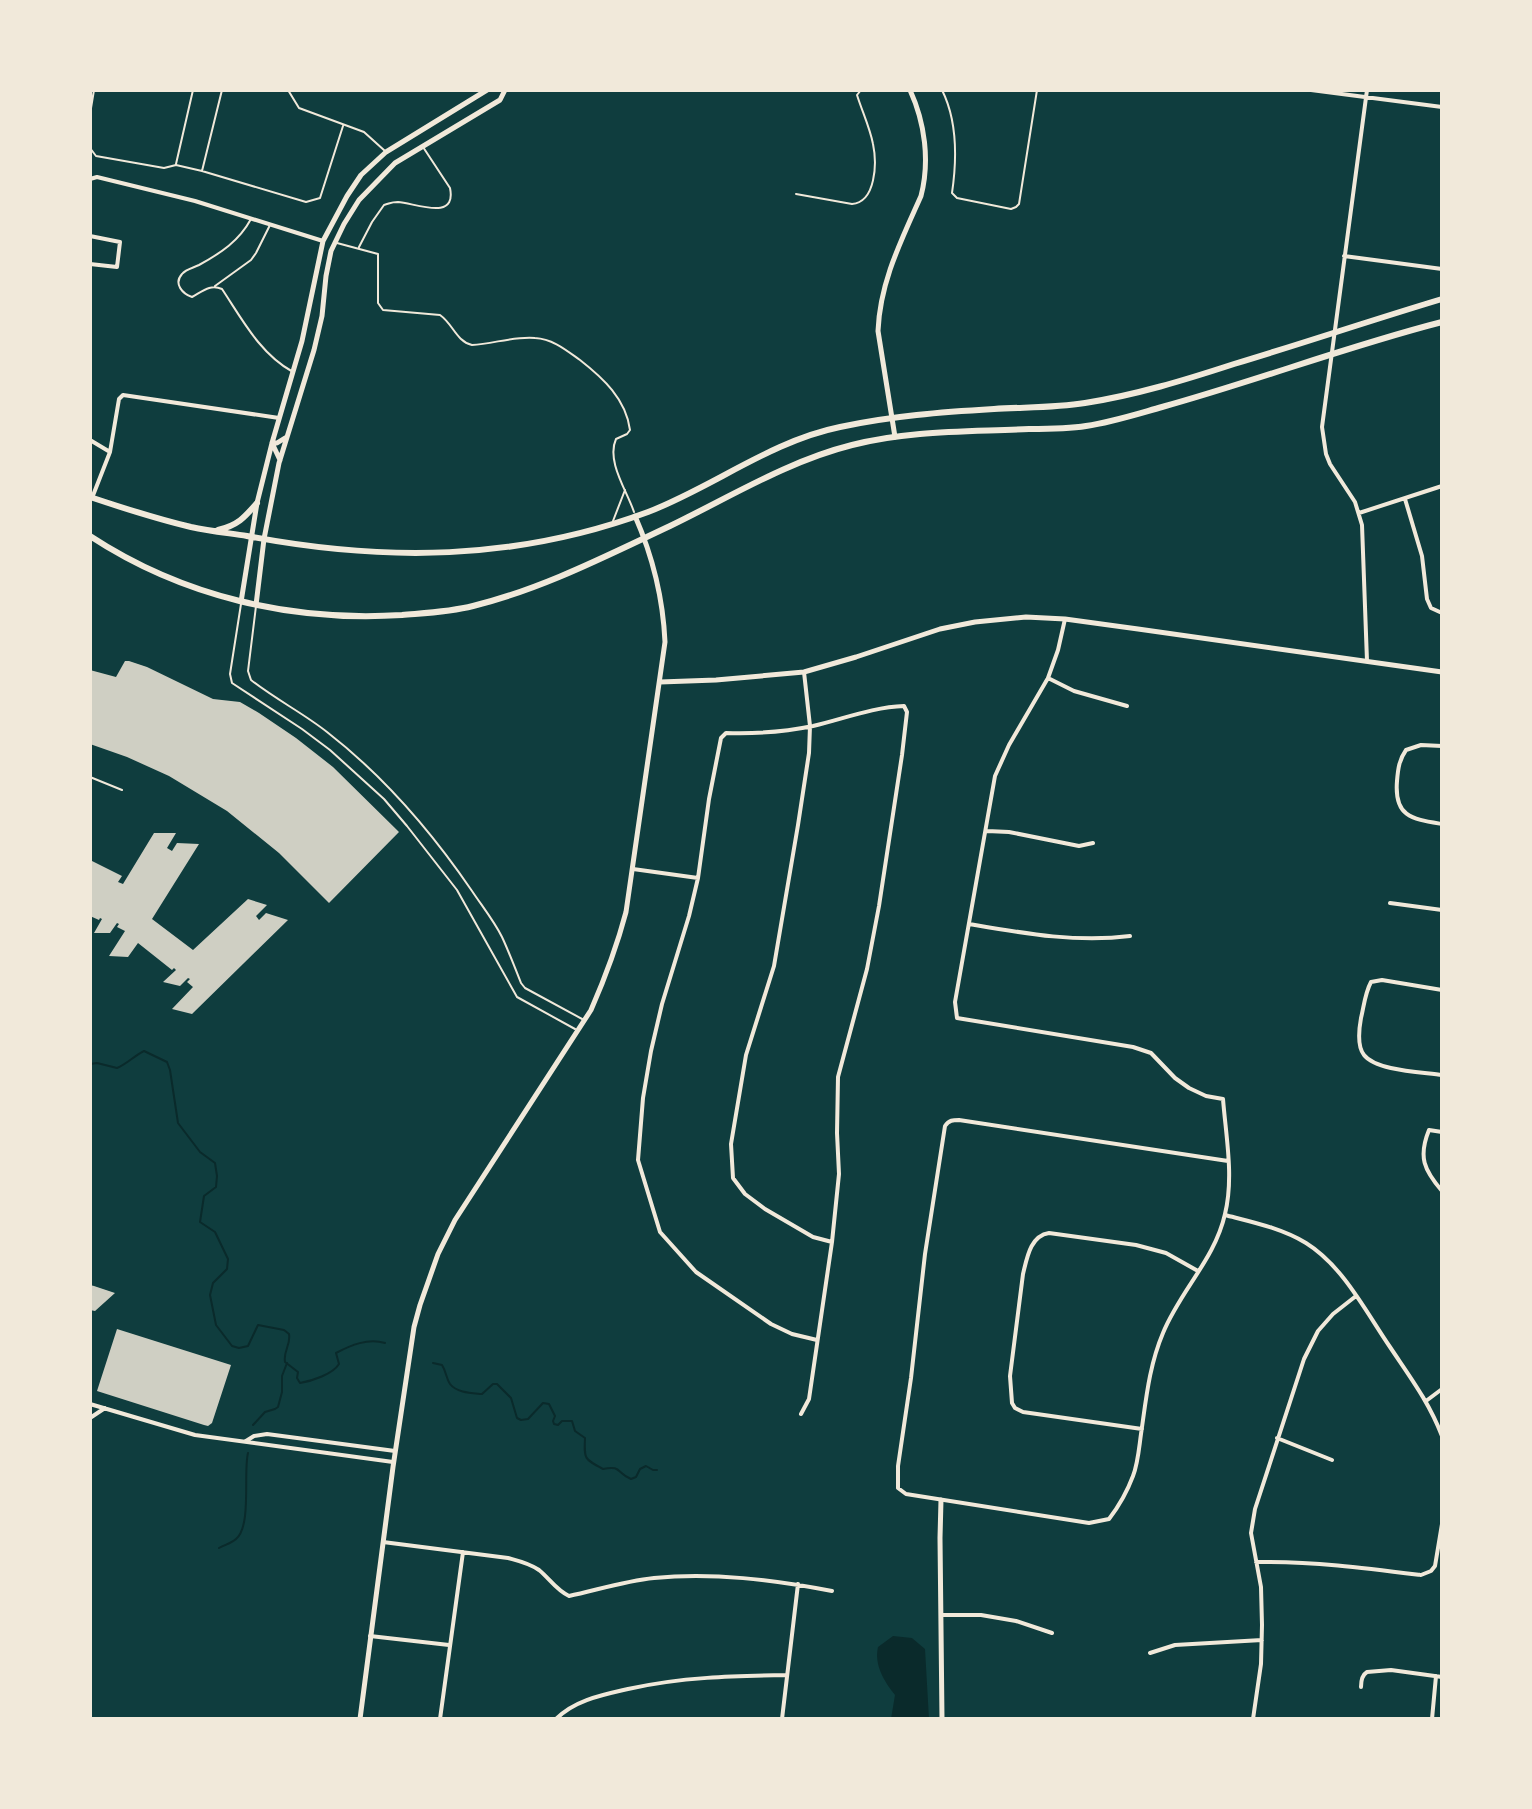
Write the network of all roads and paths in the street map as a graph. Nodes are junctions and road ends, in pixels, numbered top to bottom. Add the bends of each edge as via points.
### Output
1 (94, 90) edge
2 (193, 90) edge
3 (222, 90) edge
4 (288, 90) edge
5 (487, 90) edge
6 (505, 90) edge
7 (861, 90) edge
8 (910, 90) edge
9 (942, 90) edge
10 (1037, 90) edge
11 (1311, 90) edge
12 (1367, 90) edge
13 (1366, 98) junction
14 (1442, 107) edge
15 (90, 114) edge
16 (343, 126) junction
17 (423, 147) junction
18 (90, 148) edge
19 (386, 152) junction
20 (176, 165) junction
21 (202, 171) junction
22 (90, 179) edge
23 (796, 194) dead end
24 (251, 218) junction
25 (270, 223) junction
26 (90, 236) edge
27 (323, 241) junction
28 (335, 243) junction
29 (359, 248) junction
30 (1344, 256) junction
31 (90, 264) edge
32 (1442, 269) edge
33 (215, 286) junction
34 (1442, 299) edge
35 (1442, 322) edge
36 (1333, 333) junction
37 (1330, 356) junction
38 (294, 372) junction
39 (890, 417) junction
40 (280, 419) junction
41 (288, 435) junction
42 (895, 437) junction
43 (90, 440) edge
44 (272, 443) junction
45 (110, 452) junction
46 (280, 460) junction
47 (1442, 486) edge
48 (625, 488) junction
49 (91, 497) edge
50 (1405, 499) junction
51 (257, 503) junction
52 (1359, 513) junction
53 (635, 516) junction
54 (612, 524) junction
55 (214, 531) junction
56 (90, 536) edge
57 (251, 537) junction
58 (644, 538) junction
59 (264, 539) junction
60 (241, 603) junction
61 (256, 606) junction
62 (1442, 613) edge
63 (1065, 619) junction
64 (1367, 661) junction
65 (804, 672) junction
66 (1442, 672) edge
67 (1048, 678) junction
68 (660, 682) junction
69 (1127, 706) dead end
70 (810, 726) junction
71 (1442, 746) edge
72 (90, 777) edge
73 (122, 790) dead end
74 (1442, 824) edge
75 (987, 831) junction
76 (1093, 843) dead end
77 (633, 869) junction
78 (698, 878) junction
79 (1390, 903) dead end
80 (1442, 910) edge
81 (969, 924) junction
82 (1130, 936) dead end
83 (1442, 990) edge
84 (585, 1020) junction
85 (578, 1031) junction
86 (1442, 1075) edge
87 (1442, 1132) edge
88 (1228, 1161) junction
89 (1442, 1191) edge
90 (1225, 1215) junction
91 (832, 1242) junction
92 (1198, 1271) junction
93 (1356, 1296) junction
94 (817, 1340) junction
95 (1442, 1389) edge
96 (1426, 1401) junction
97 (90, 1404) edge
98 (105, 1408) junction
99 (801, 1414) dead end
100 (90, 1418) edge
101 (1142, 1429) junction
102 (1442, 1436) edge
103 (1277, 1438) junction
104 (246, 1441) junction
105 (395, 1451) junction
106 (1332, 1460) dead end
107 (393, 1462) junction
108 (941, 1500) junction
109 (1442, 1524) edge
110 (383, 1542) junction
111 (463, 1552) junction
112 (1256, 1562) junction
113 (798, 1584) junction
114 (832, 1591) dead end
115 (940, 1615) junction
116 (1052, 1633) dead end
117 (370, 1636) junction
118 (1262, 1640) junction
119 (449, 1645) junction
120 (1150, 1653) dead end
121 (787, 1675) junction
122 (1439, 1676) edge
123 (1361, 1687) dead end
124 (360, 1719) edge
125 (440, 1719) edge
126 (556, 1719) edge
127 (782, 1719) edge
128 (942, 1719) edge
129 (1253, 1719) edge
130 (1432, 1719) edge

1 - 15 lane
2 - 20 lane
3 - 21 lane
4 - 16 lane via 299,108
5 - 19 street
6 - 17 street via 500,100
7 - 23 lane via 857,95 873,144 874,174 867,197 852,204
8 - 39 street via 923,128 926,170 921,196 891,262 879,313
9 - 10 lane via 956,148 952,193 1011,209 1019,204
11 - 13 street
12 - 13 street
13 - 14 street
13 - 30 street
16 - 19 lane via 364,132
16 - 21 lane via 320,198 306,202
17 - 28 street via 395,163 368,190
17 - 29 lane via 450,188 448,205 384,205
18 - 20 lane via 96,156 164,168
19 - 27 street via 361,175
20 - 21 lane
22 - 24 street
24 - 25 street
24 - 33 lane via 232,244 179,277 179,286 189,297
25 - 27 street
25 - 33 lane via 251,260
26 - 31 street via 120,242 117,267
27 - 28 street
27 - 38 street
28 - 29 lane
28 - 41 street via 314,350
29 - 48 lane via 378,254 378,303 383,310 440,315 472,345 548,340 598,374 628,416 630,430 616,439 613,450
30 - 32 street
30 - 36 street
33 - 38 lane via 268,354
34 - 36 main road
35 - 37 main road
36 - 37 street
36 - 39 main road via 1152,390 1087,403
37 - 42 main road via 1087,426
37 - 52 street via 1322,427 1326,454
38 - 40 street
39 - 42 street
39 - 53 main road via 809,435
40 - 44 street
40 - 45 street via 123,395
41 - 44 street
41 - 46 street
42 - 58 main road via 794,464
43 - 45 street
44 - 46 street
44 - 51 street
45 - 49 street
46 - 59 street
47 - 50 street
48 - 53 lane
48 - 54 lane
49 - 55 main road
50 - 52 street
50 - 62 street via 1422,556 1427,599
51 - 55 main road via 232,526
51 - 57 street
52 - 64 street
53 - 54 main road
53 - 58 street
54 - 59 main road via 488,551 418,555
55 - 57 main road
56 - 60 main road via 172,580
57 - 59 main road
57 - 60 street
58 - 61 main road via 558,578 470,607 331,616
58 - 68 street via 664,619
59 - 61 street
60 - 61 main road
60 - 85 lane via 232,683 330,750 384,799 457,890 517,997
61 - 84 lane via 251,680 328,733 393,790 495,924 525,988
63 - 64 street
63 - 65 street via 963,624
63 - 67 street
64 - 66 street
65 - 68 street
65 - 70 street
67 - 69 street
67 - 75 street via 995,776
68 - 77 street
70 - 78 street via 726,733 721,738
70 - 91 street via 774,966 746,1055 731,1144 733,1178 745,1194 813,1237
70 - 91 street via 889,706 904,706 907,712 867,969 838,1077 839,1174
71 - 74 street via 1406,750 1398,766 1395,796 1411,818
72 - 73 lane
75 - 76 street via 1079,846
75 - 81 street
77 - 78 street
77 - 84 street via 617,946
78 - 94 street via 651,1051 638,1160 660,1232 696,1272 771,1324
79 - 80 street
81 - 82 street via 1085,939
81 - 88 street via 955,1002 957,1018 1151,1053 1189,1088 1223,1099
83 - 86 street via 1371,982 1360,1047 1371,1061
84 - 85 street
85 - 105 street via 470,1195 438,1254 414,1327
87 - 89 street via 1429,1130 1423,1154 1425,1168
88 - 90 street
88 - 108 street via 959,1120 947,1123 897,1483 906,1494
90 - 92 street
90 - 93 street via 1305,1243
91 - 94 street
92 - 101 street via 1162,1335
92 - 101 street via 1166,1253 1062,1234 1041,1234 1027,1259 1010,1376 1013,1405 1023,1412
93 - 96 street
93 - 103 street via 1318,1331
94 - 99 street via 809,1399
95 - 96 street
96 - 102 street
97 - 98 street
98 - 100 street
98 - 104 street via 195,1435
101 - 108 street via 1133,1476 1109,1519 1089,1523
103 - 106 street
103 - 112 street via 1253,1521
104 - 105 street via 267,1434
104 - 107 street
105 - 107 street
107 - 110 street
108 - 115 street
109 - 112 street via 1438,1559 1421,1575 1346,1565
110 - 111 street
110 - 117 street
111 - 113 street via 525,1563 569,1596 652,1578 715,1575
111 - 119 street
112 - 118 street
113 - 114 street
113 - 121 street
115 - 116 street via 981,1615
115 - 128 street
117 - 119 street
117 - 124 street
118 - 120 street via 1175,1645
118 - 129 street
119 - 125 street
121 - 126 street via 650,1684 587,1700
121 - 127 street
122 - 123 street via 1367,1672
122 - 130 street

